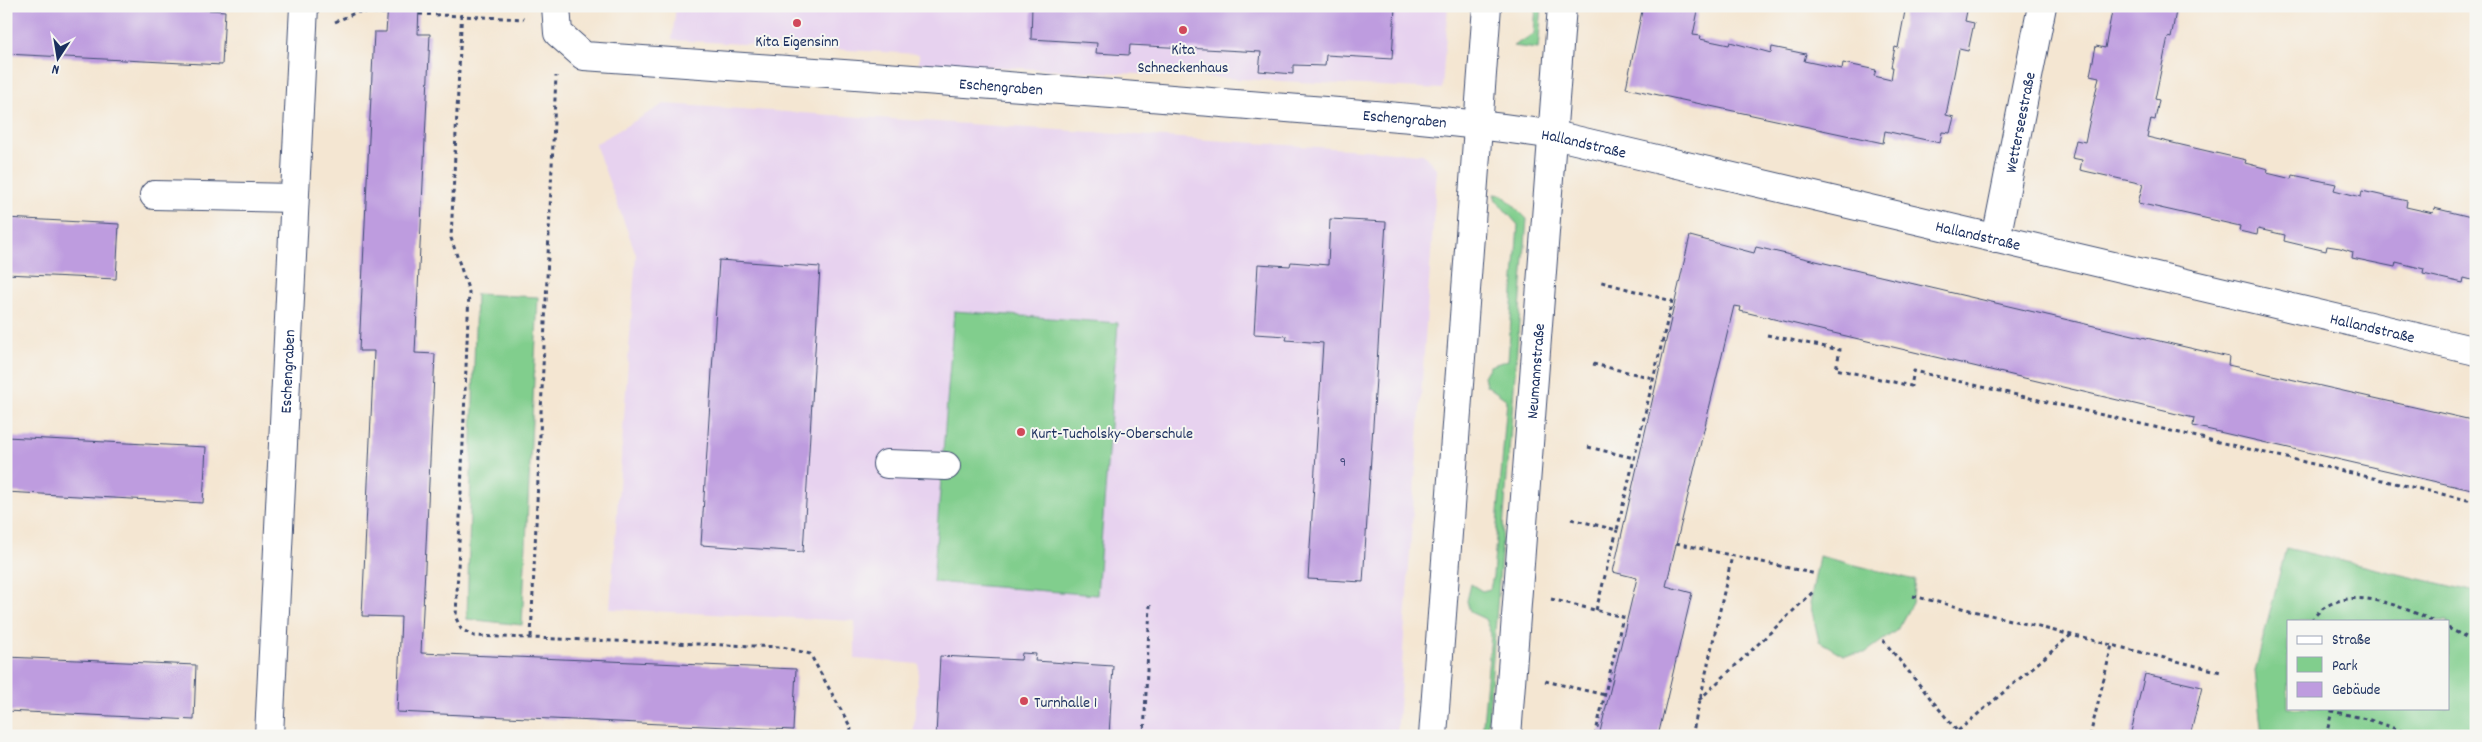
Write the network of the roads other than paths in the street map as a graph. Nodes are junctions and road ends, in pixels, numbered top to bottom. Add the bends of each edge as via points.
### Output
1 (304, 6) edge
2 (1487, 6) edge
3 (1562, 6) edge
4 (2042, 6) edge
5 (557, 20) edge
6 (1479, 124) junction
7 (1554, 135) junction
8 (154, 195) dead end
9 (294, 198) junction
10 (1996, 239) junction
11 (2476, 352) edge
12 (887, 464) dead end
13 (946, 466) dead end
14 (269, 736) edge
15 (1433, 736) edge
16 (1507, 736) edge

1 - 9 street, Eschengraben
2 - 6 street
3 - 7 street, Neumannstraße
4 - 10 street, Wetterseestraße
5 - 6 street, Eschengraben via 584,56 947,80
6 - 7 street, Hallandstraße
6 - 15 street
7 - 10 street, Hallandstraße
7 - 16 street, Neumannstraße
8 - 9 street
9 - 14 street, Eschengraben
10 - 11 street, Hallandstraße
12 - 13 street

